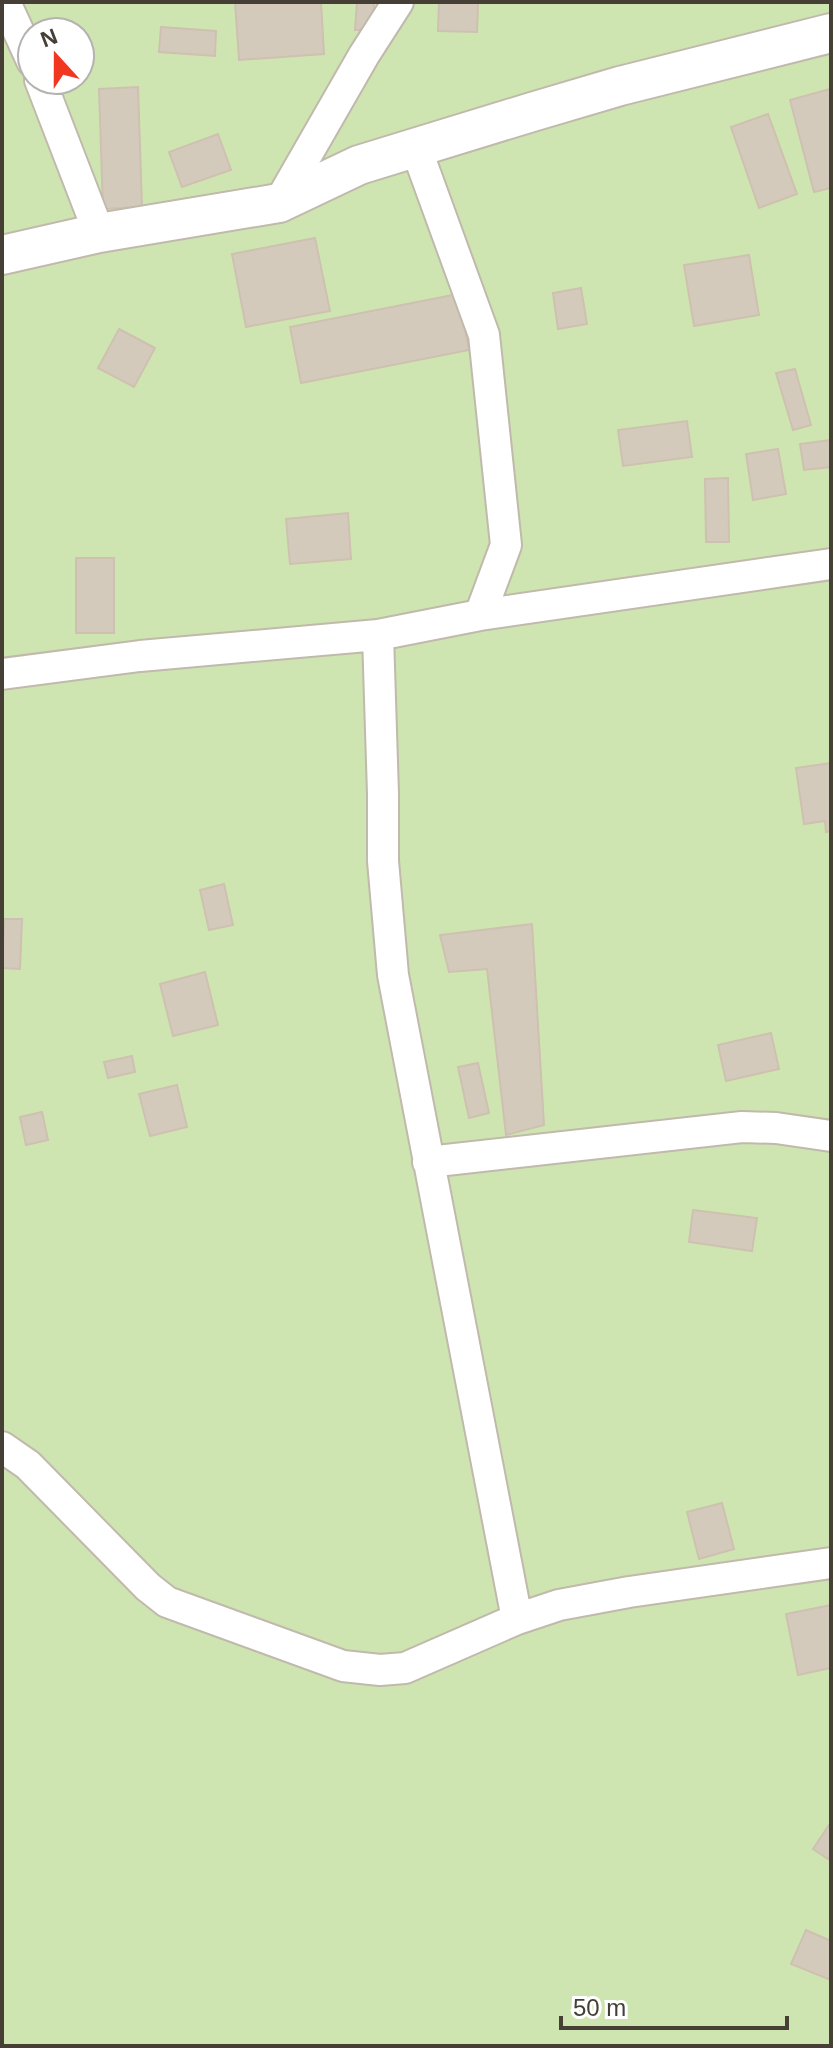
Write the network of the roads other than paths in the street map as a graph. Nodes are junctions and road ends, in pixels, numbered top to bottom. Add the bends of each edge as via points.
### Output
1 (5, 2) edge
2 (398, 2) edge
3 (16, 26) edge
4 (831, 33) edge
5 (46, 96) edge
6 (416, 148) junction
7 (279, 203) junction
8 (99, 233) junction
9 (2, 255) edge
10 (831, 564) edge
11 (480, 615) junction
12 (378, 635) junction
13 (2, 674) edge
14 (831, 1136) edge
15 (428, 1162) junction
16 (2, 1447) edge
17 (831, 1563) edge
18 (517, 1619) junction

1 - 3 street
2 - 7 street
4 - 6 street via 620,86
5 - 8 street
6 - 7 street via 359,165
6 - 11 street via 484,335 506,545
7 - 8 street
8 - 9 street
10 - 11 street
11 - 12 street
12 - 13 street
12 - 15 street via 384,876 393,975
14 - 15 street via 742,1127
15 - 18 street
16 - 18 street via 28,1465 167,1602 343,1666 405,1668
17 - 18 street via 629,1592

